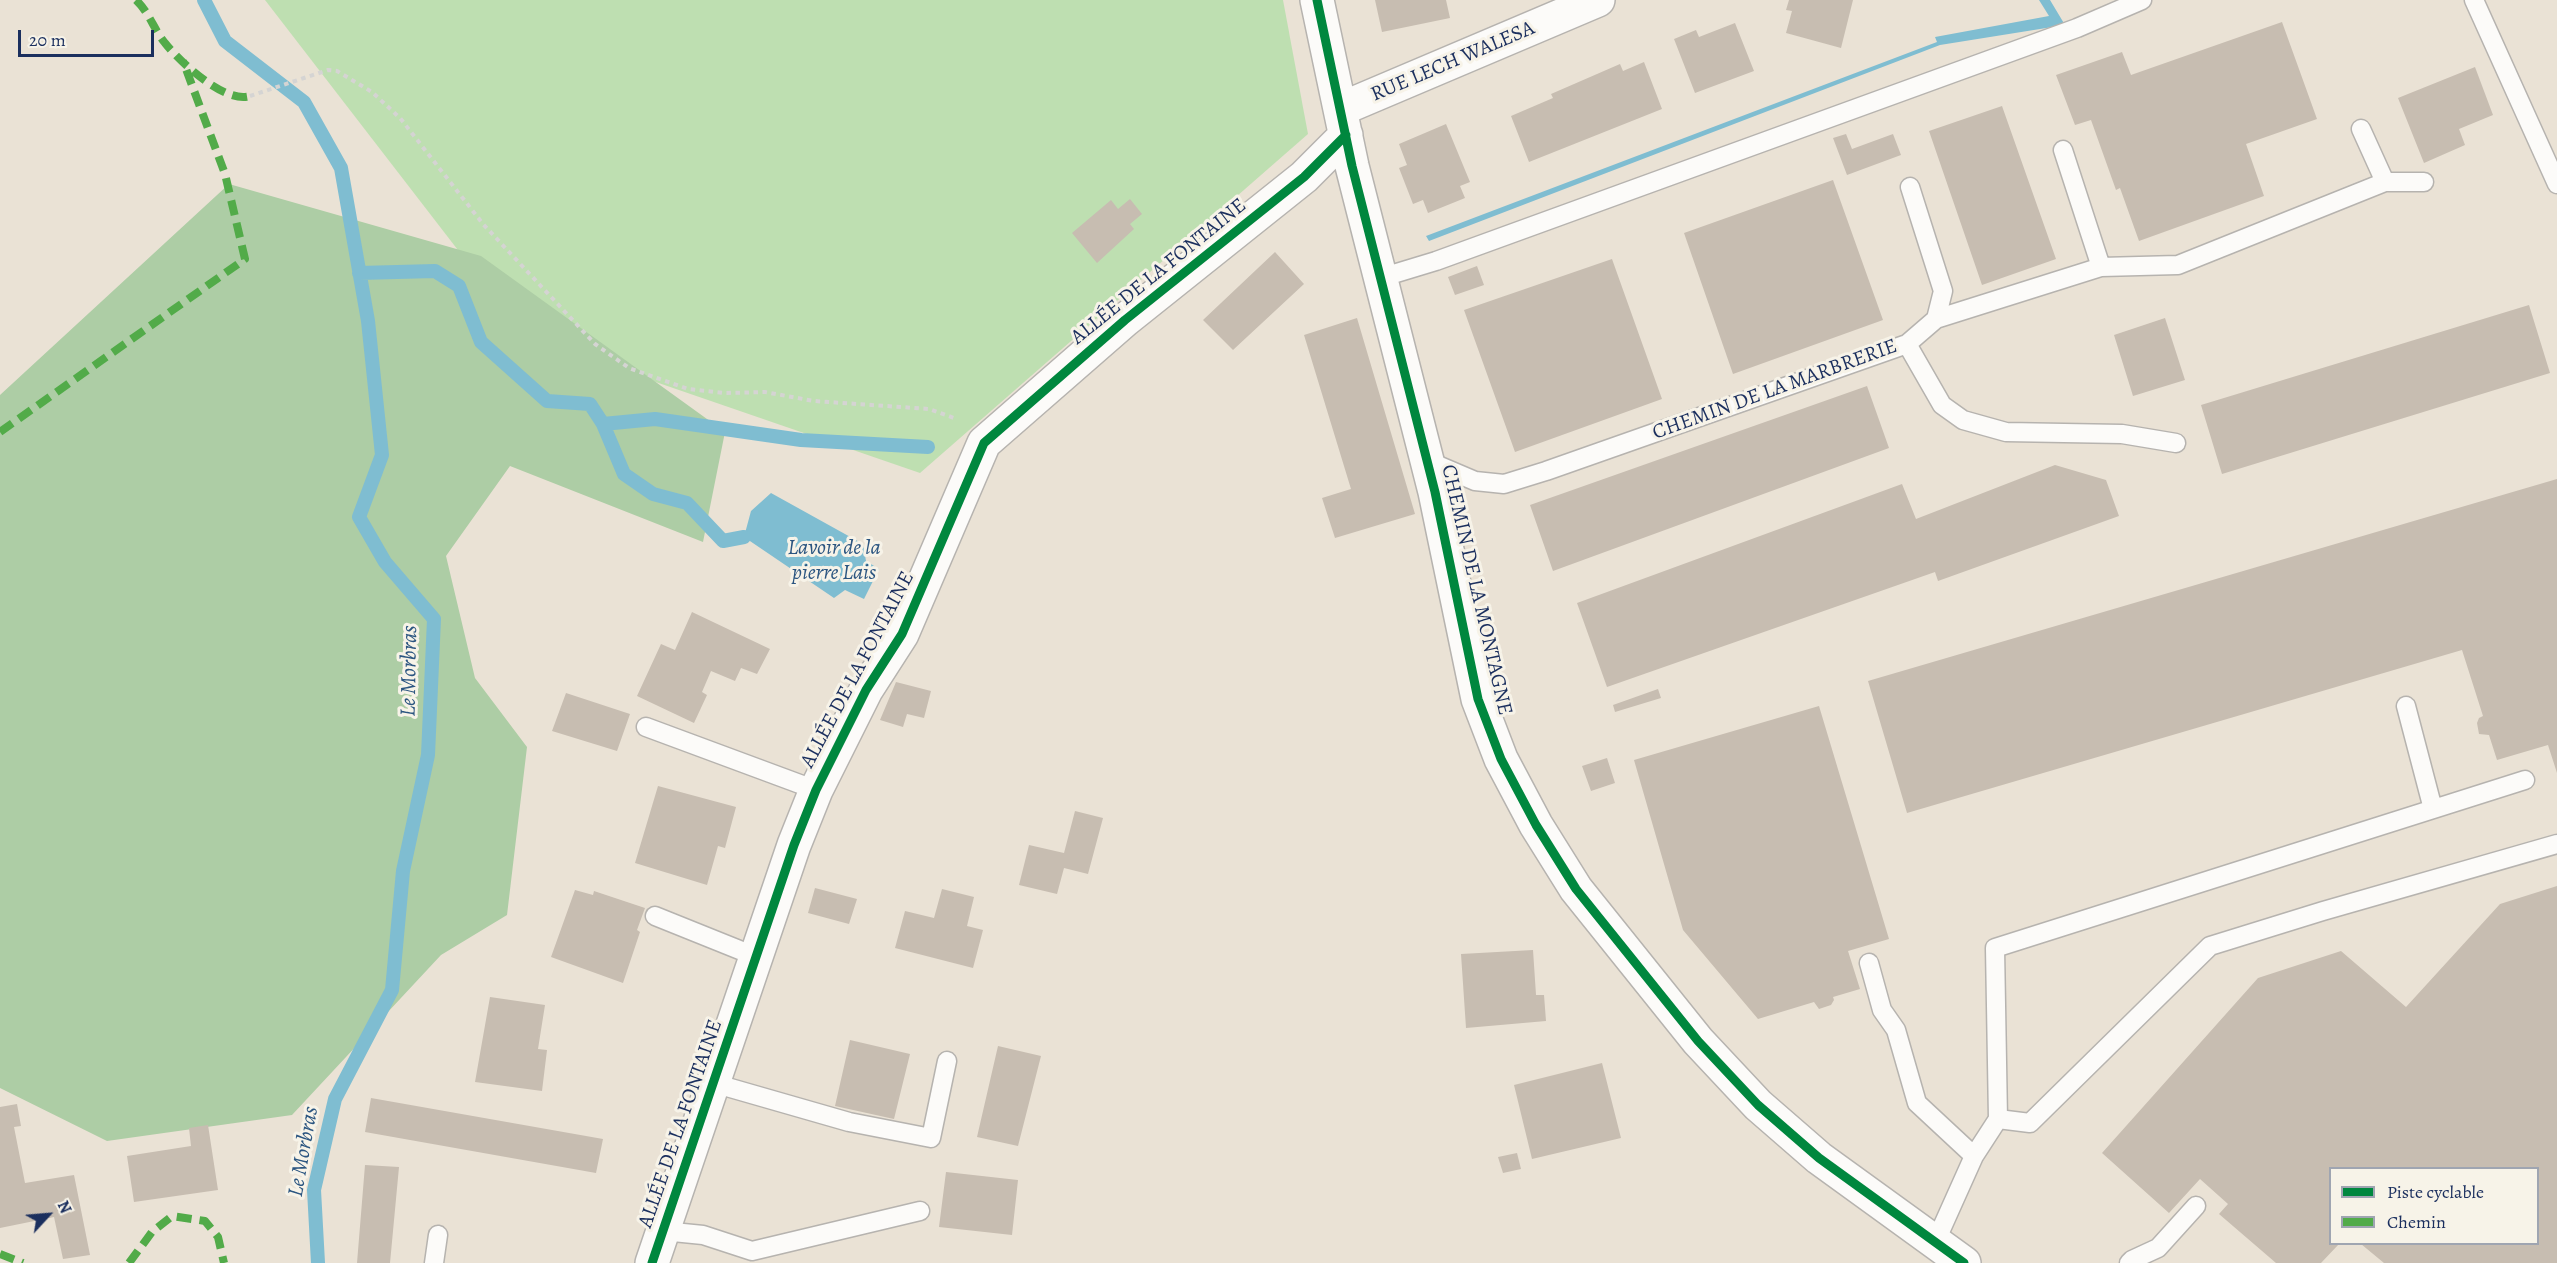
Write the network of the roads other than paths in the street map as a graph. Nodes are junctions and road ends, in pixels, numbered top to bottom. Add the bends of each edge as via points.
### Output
1 (1317, 0) edge
2 (1598, 0) edge
3 (2142, 0) edge
4 (2474, 0) edge
5 (1343, 122) junction
6 (2361, 129) dead end
7 (2063, 150) dead end
8 (2385, 182) junction
9 (2424, 182) dead end
10 (2557, 184) edge
11 (1911, 188) dead end
12 (2101, 267) junction
13 (1380, 278) junction
14 (1936, 319) junction
15 (1907, 344) junction
16 (2176, 443) dead end
17 (1428, 461) junction
18 (2406, 706) dead end
19 (646, 728) dead end
20 (2525, 780) dead end
21 (816, 790) junction
22 (2433, 809) junction
23 (2557, 844) edge
24 (655, 916) dead end
25 (757, 957) junction
26 (1869, 963) dead end
27 (946, 1061) dead end
28 (713, 1083) junction
29 (1998, 1119) junction
30 (1974, 1156) junction
31 (2196, 1206) dead end
32 (920, 1211) dead end
33 (663, 1231) junction
34 (438, 1235) dead end
35 (1935, 1243) junction
36 (434, 1263) edge
37 (652, 1263) edge
38 (1964, 1263) edge
39 (2129, 1263) edge

1 - 5 street, CHEMIN DE LA MONTAGNE
2 - 5 street, RUE LECH WALESA
3 - 13 lane via 2077,28
4 - 10 lane
5 - 13 street, CHEMIN DE LA MONTAGNE
5 - 21 street, ALLÉE DE LA FONTAINE via 1304,177 1125,320 984,443 902,634 866,690
6 - 8 lane
7 - 12 lane
8 - 9 lane, CHEMIN DE LA MARBRERIE
8 - 12 lane, CHEMIN DE LA MARBRERIE via 2178,266
11 - 14 lane via 1943,291
12 - 14 lane, CHEMIN DE LA MARBRERIE
13 - 17 street, CHEMIN DE LA MONTAGNE
14 - 15 lane, CHEMIN DE LA MARBRERIE
15 - 16 lane via 1942,405 1964,420 2006,432 2122,434
15 - 17 lane, CHEMIN DE LA MARBRERIE via 1504,484 1475,481
17 - 35 street, CHEMIN DE LA MONTAGNE via 1478,699 1501,759 1576,889 1698,1041 1758,1104 1819,1158
18 - 22 lane
19 - 21 lane
20 - 22 lane
21 - 25 street, ALLÉE DE LA FONTAINE
22 - 29 lane via 1995,948
23 - 29 lane via 2210,946 2030,1123
24 - 25 lane
25 - 28 street, ALLÉE DE LA FONTAINE
26 - 30 lane via 1882,1010 1896,1030 1917,1103
27 - 28 lane via 931,1138 849,1122
28 - 33 street, ALLÉE DE LA FONTAINE
29 - 30 lane
30 - 35 lane
31 - 39 lane via 2158,1248
32 - 33 lane via 752,1251 703,1235
33 - 37 street, ALLÉE DE LA FONTAINE
34 - 36 lane
35 - 38 street, CHEMIN DE LA MONTAGNE

